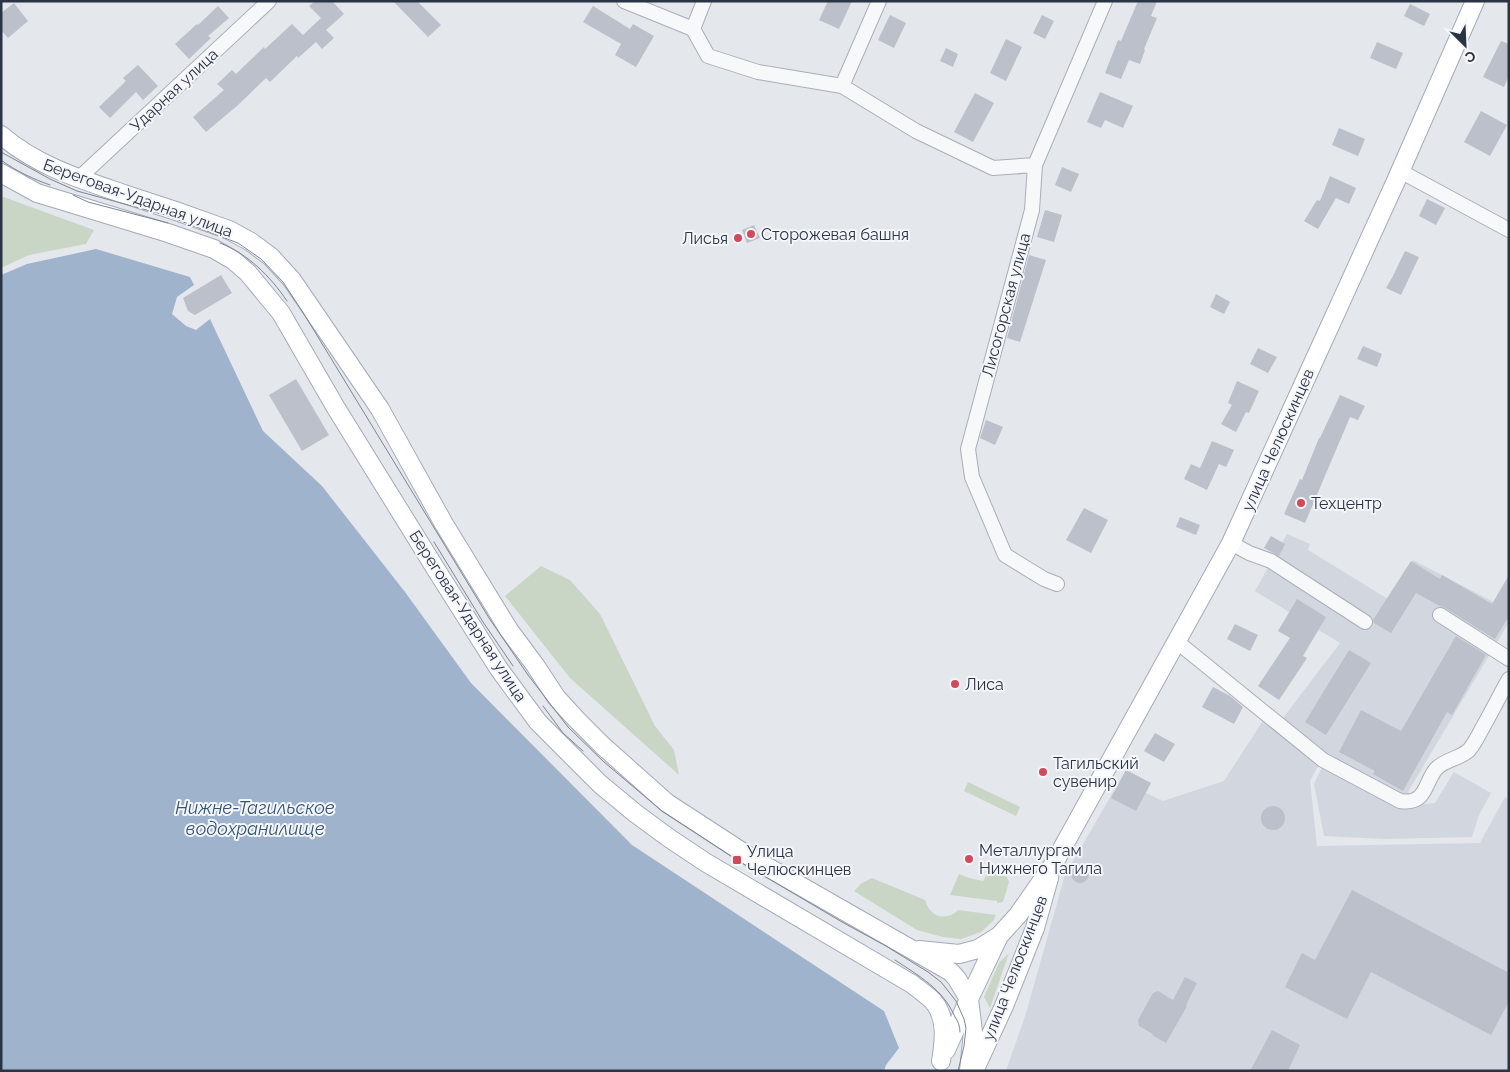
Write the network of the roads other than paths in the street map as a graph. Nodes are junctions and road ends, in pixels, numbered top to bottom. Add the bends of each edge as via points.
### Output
1 (270, 1) edge
2 (624, 1) edge
3 (704, 1) edge
4 (879, 1) edge
5 (1104, 1) edge
6 (1475, 1) edge
7 (692, 29) junction
8 (842, 86) junction
9 (1, 135) edge
10 (1035, 166) junction
11 (1400, 171) junction
12 (1, 173) edge
13 (78, 179) junction
14 (1509, 230) edge
15 (1231, 543) junction
16 (1057, 584) dead end
17 (1440, 615) dead end
18 (1365, 622) dead end
19 (1176, 641) junction
20 (1509, 659) edge
21 (1509, 680) edge
22 (1053, 865) junction
23 (999, 936) junction
24 (912, 949) junction
25 (969, 999) junction
26 (939, 1066) edge
27 (969, 1071) edge
28 (974, 1071) edge

1 - 13 street, Ударная улица
2 - 7 street
3 - 7 street
4 - 8 street
5 - 10 street, Лисогорская улица
6 - 11 main road, улица Челюскинцев
7 - 8 street via 708,56 758,72
8 - 10 street via 916,131 993,168
9 - 13 main road, Береговая-Ударная улица via 27,155
10 - 16 street, Лисогорская улица via 1032,210 968,449 972,477 1005,555
11 - 14 street
11 - 15 main road, улица Челюскинцев
12 - 26 main road, Береговая-Ударная улица via 38,193 214,250 248,273 281,313 437,571 499,669 538,722 600,784 669,838 912,984 936,1005 943,1022 945,1038
13 - 24 main road, Береговая-Ударная улица via 229,230 271,257 292,280 380,409 444,524 510,630 556,697 576,719 668,803 750,857
15 - 18 street via 1272,561
15 - 19 main road, улица Челюскинцев
17 - 20 street
19 - 21 street via 1323,760 1400,801 1409,802 1421,796 1439,766 1467,751
19 - 22 main road, улица Челюскинцев
22 - 23 main road, улица Челюскинцев
22 - 28 main road, улица Челюскинцев via 1035,928
23 - 24 main road, Береговая-Ударная улица via 978,949 959,954
23 - 25 main road, улица Челюскинцев
24 - 25 main road, Береговая-Ударная улица via 951,972
25 - 26 main road, улица Челюскинцев
25 - 27 main road, Береговая-Ударная улица via 973,1032

